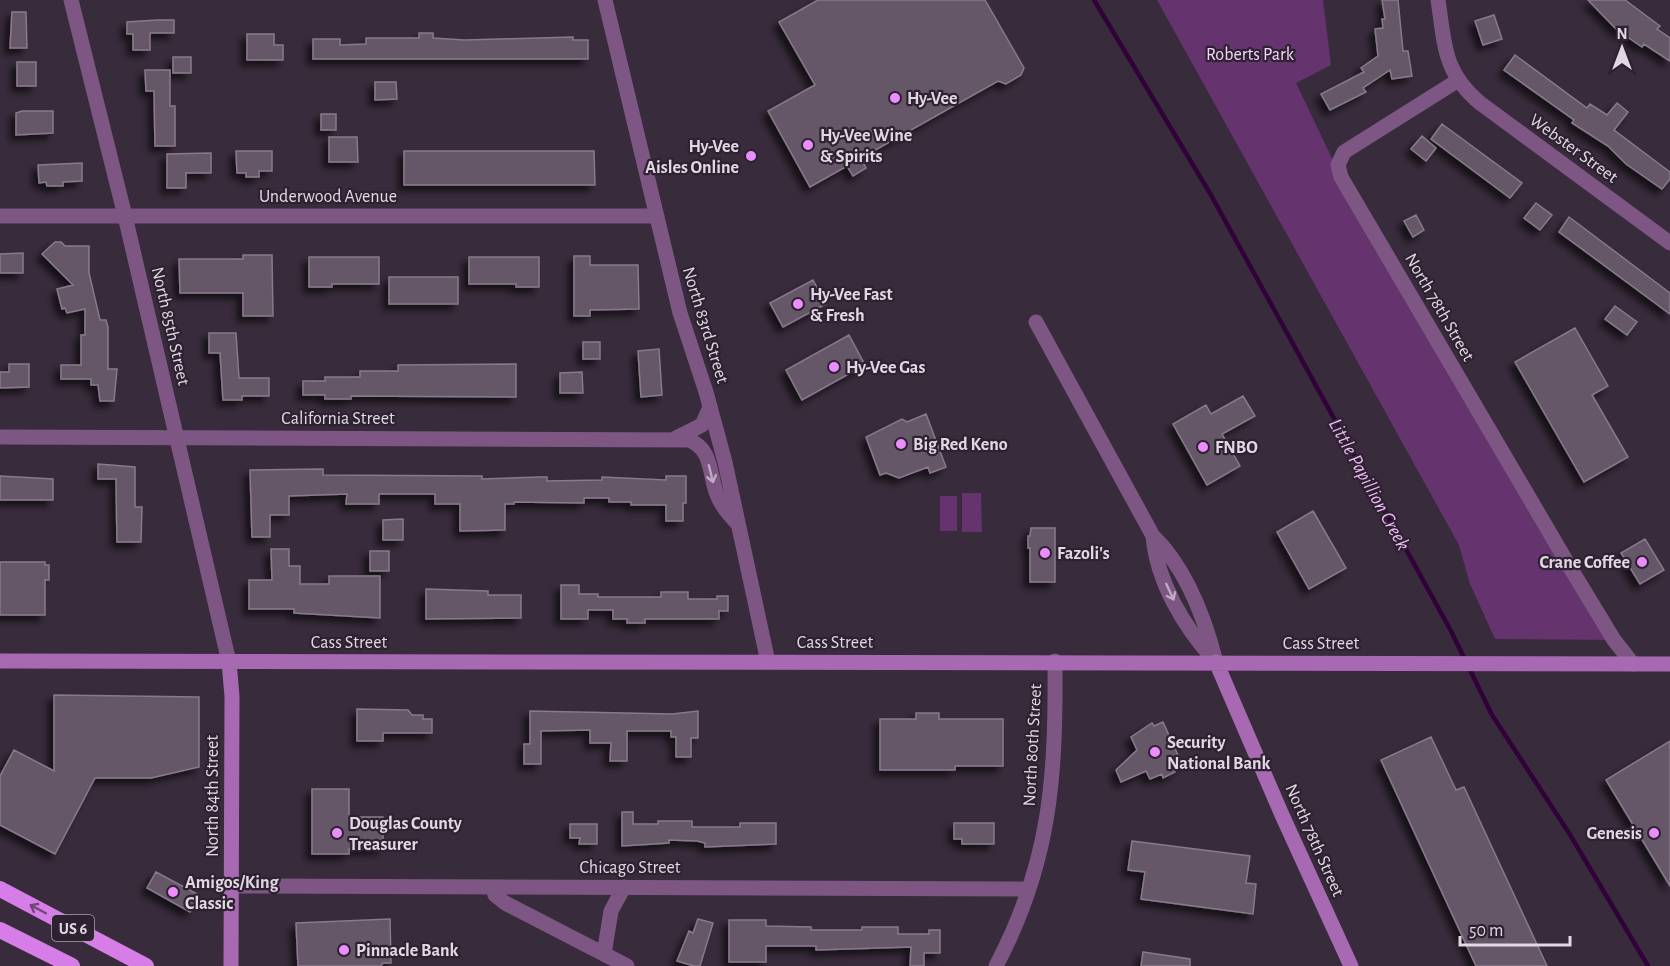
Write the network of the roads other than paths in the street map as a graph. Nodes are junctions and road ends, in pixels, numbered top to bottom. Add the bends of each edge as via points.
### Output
1 (71, 0) edge
2 (605, 0) edge
3 (1438, 0) edge
4 (1457, 81) junction
5 (0, 216) edge
6 (125, 216) junction
7 (657, 216) junction
8 (1670, 243) edge
9 (1036, 322) dead end
10 (710, 407) junction
11 (0, 437) edge
12 (177, 437) junction
13 (676, 438) junction
14 (738, 524) junction
15 (0, 661) edge
16 (1055, 661) junction
17 (229, 662) junction
18 (768, 662) junction
19 (1216, 662) junction
20 (1633, 664) junction
21 (1670, 664) edge
22 (231, 886) junction
23 (493, 887) junction
24 (624, 887) junction
25 (0, 889) edge
26 (1029, 889) junction
27 (0, 930) edge
28 (604, 954) junction
29 (72, 966) edge
30 (146, 966) edge
31 (231, 966) edge
32 (627, 966) edge
33 (996, 966) edge
34 (1351, 966) edge

1 - 6 street, North 85th Street
2 - 7 street, North 83rd Street
3 - 4 street via 1445,48
4 - 8 street, Webster Street via 1480,103
4 - 20 street, North 78th Street via 1344,152 1338,165 1341,177 1571,569
5 - 6 street, Underwood Avenue
6 - 7 street, Underwood Avenue
6 - 12 street, North 85th Street
7 - 10 street, North 83rd Street via 686,334
9 - 19 street via 1153,536 1177,565 1207,631
10 - 13 street, California Street via 702,425
10 - 14 street, North 83rd Street
11 - 12 street, California Street
12 - 13 street, California Street
12 - 17 street, North 85th Street
13 -> 14 street, California Street via 699,444 706,453 716,494
14 - 18 street, North 83rd Street
15 - 17 main road, Cass Street
16 - 18 main road, Cass Street
16 - 19 main road, Cass Street
16 - 26 street, North 80th Street via 1053,789
17 - 18 main road, Cass Street
17 - 22 main road, North 84th Street
19 - 20 main road, Cass Street
19 - 34 main road, North 78th Street
20 - 21 main road, Cass Street
22 - 23 street, Chicago Street
22 - 31 main road, North 84th Street
23 - 24 street, Chicago Street
23 - 28 street via 495,895 505,903
24 - 26 street, Chicago Street
24 - 28 street via 611,911
30 -> 25 highway, US 6
26 - 33 street, North 80th Street
27 - 29 highway, US 6
28 - 32 street

